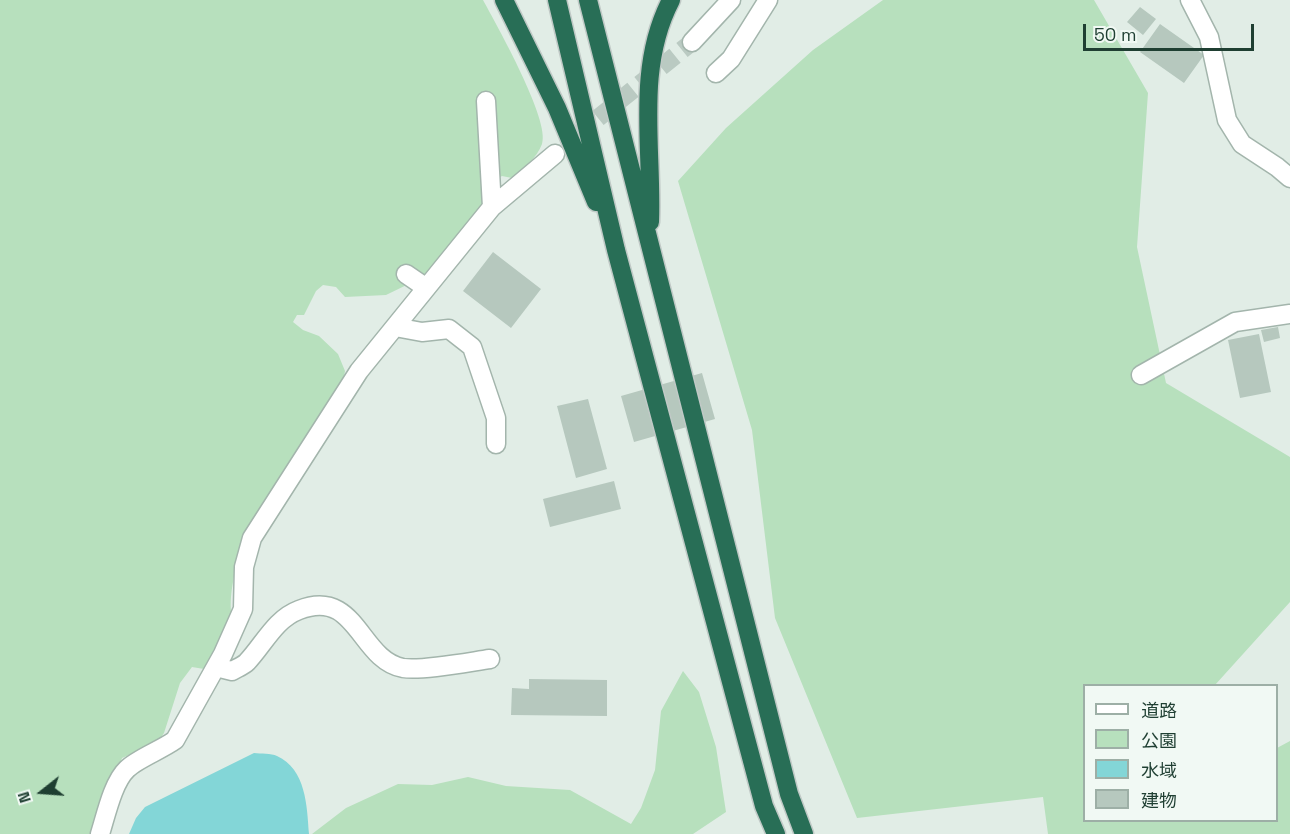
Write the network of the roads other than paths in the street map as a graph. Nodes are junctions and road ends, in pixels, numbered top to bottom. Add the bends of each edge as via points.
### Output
1 (504, 0) edge
2 (557, 0) edge
3 (588, 0) edge
4 (671, 0) edge
5 (730, 0) edge
6 (768, 0) edge
7 (1190, 0) edge
8 (692, 42) tunnel mouth
9 (716, 73) dead end
10 (486, 101) dead end
11 (555, 154) dead end
12 (1290, 178) edge
13 (492, 207) junction
14 (649, 245) junction
15 (616, 250) junction
16 (406, 273) dead end
17 (425, 288) junction
18 (1290, 314) edge
19 (395, 327) junction
20 (1141, 375) dead end
21 (496, 444) dead end
22 (490, 659) dead end
23 (216, 668) junction
24 (100, 834) edge
25 (776, 834) edge
26 (804, 834) edge

1 - 15 highway via 557,108
2 - 15 highway
3 - 14 highway
4 - 14 highway via 657,33 650,67
5 - 8 street
6 - 9 street via 731,59
7 - 12 street via 1209,37 1227,120 1242,144
10 - 13 street
11 - 13 street
13 - 17 street
14 - 26 highway via 789,794
15 - 25 highway via 761,795
16 - 17 street
17 - 19 street
18 - 20 street via 1235,322
19 - 21 street via 422,332 449,328 472,347 496,418
19 - 23 street via 358,371 252,538 244,567 243,609
22 - 23 street via 404,668 379,656 341,611 322,606 287,616 246,663 231,671
23 - 24 street via 175,740 128,767 118,778

